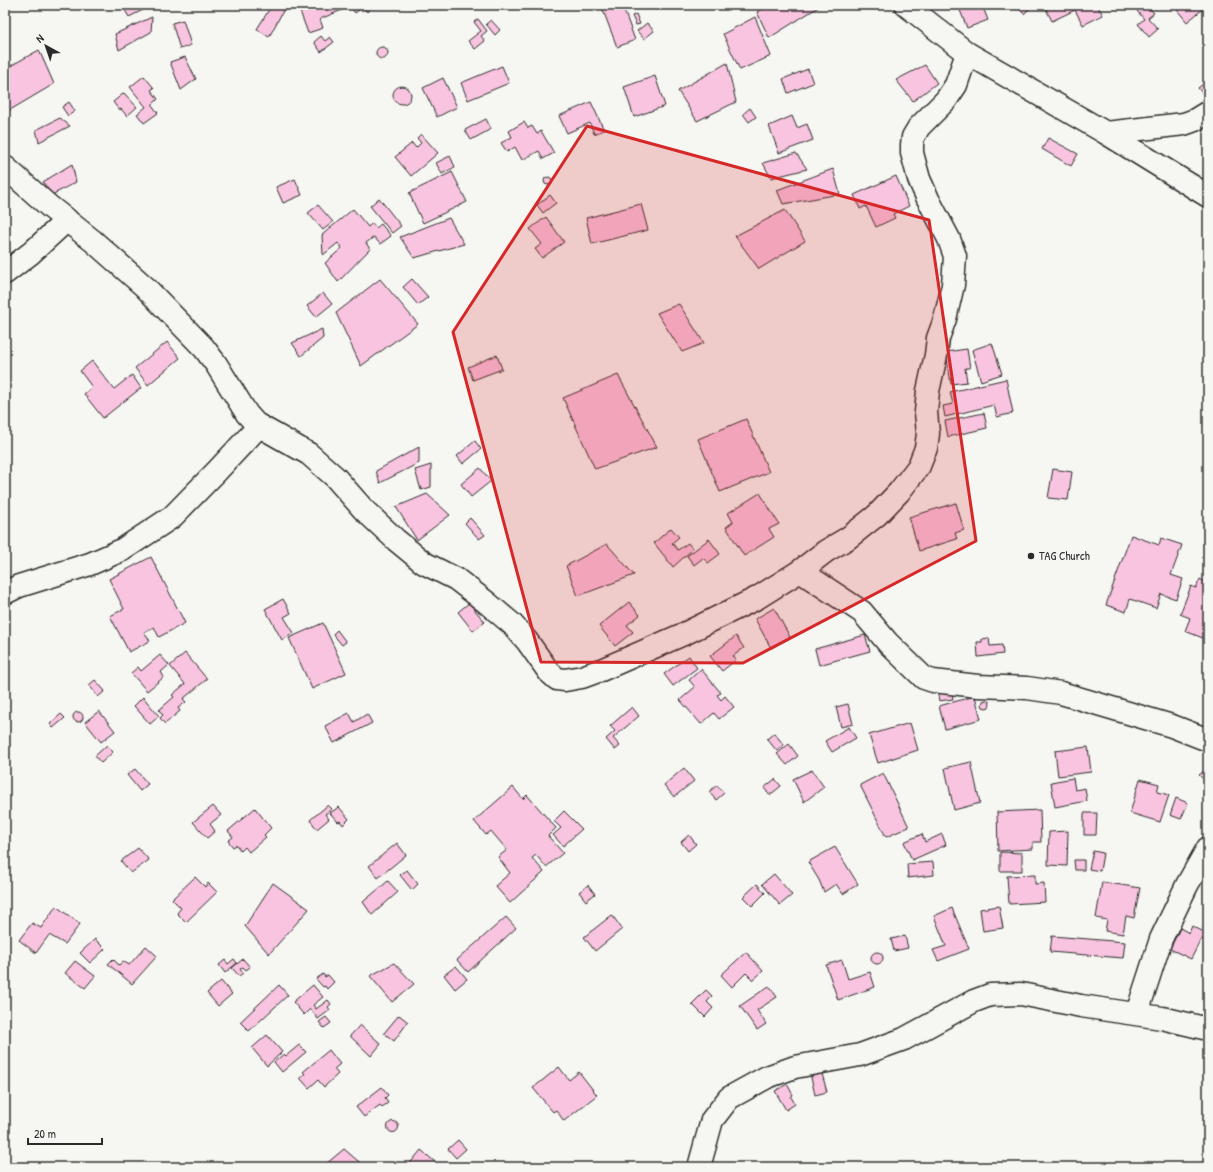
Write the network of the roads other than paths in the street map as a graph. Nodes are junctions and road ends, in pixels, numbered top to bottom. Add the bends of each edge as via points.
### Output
1 (906, 5) edge
2 (967, 53) junction
3 (1208, 112) edge
4 (1106, 133) junction
5 (5, 167) edge
6 (1208, 196) edge
7 (67, 220) junction
8 (5, 273) edge
9 (260, 426) junction
10 (800, 572) junction
11 (5, 593) edge
12 (1208, 740) edge
13 (1208, 848) edge
14 (1137, 1014) junction
15 (1208, 1029) edge
16 (698, 1167) edge

1 - 2 street
2 - 4 street
2 - 10 street via 956,85 946,100 919,126 912,137 912,153 919,179 955,256 954,285 938,338 928,391 926,448 919,466 877,515
3 - 4 street via 1184,124
4 - 6 street
5 - 7 street
7 - 8 street
7 - 9 street via 145,287 204,348 247,414
9 - 10 street via 309,454 396,540 424,563 456,579 512,624 557,679 582,677 686,633 757,598
9 - 11 street via 172,517 122,550 90,564 19,586
10 - 12 street via 862,612 888,643 924,678 978,686 1027,688 1061,693 1172,726
13 - 14 street via 1161,938
14 - 15 street
14 - 16 street via 1021,994 990,995 904,1039 860,1055 795,1067 767,1077 729,1098 712,1120

